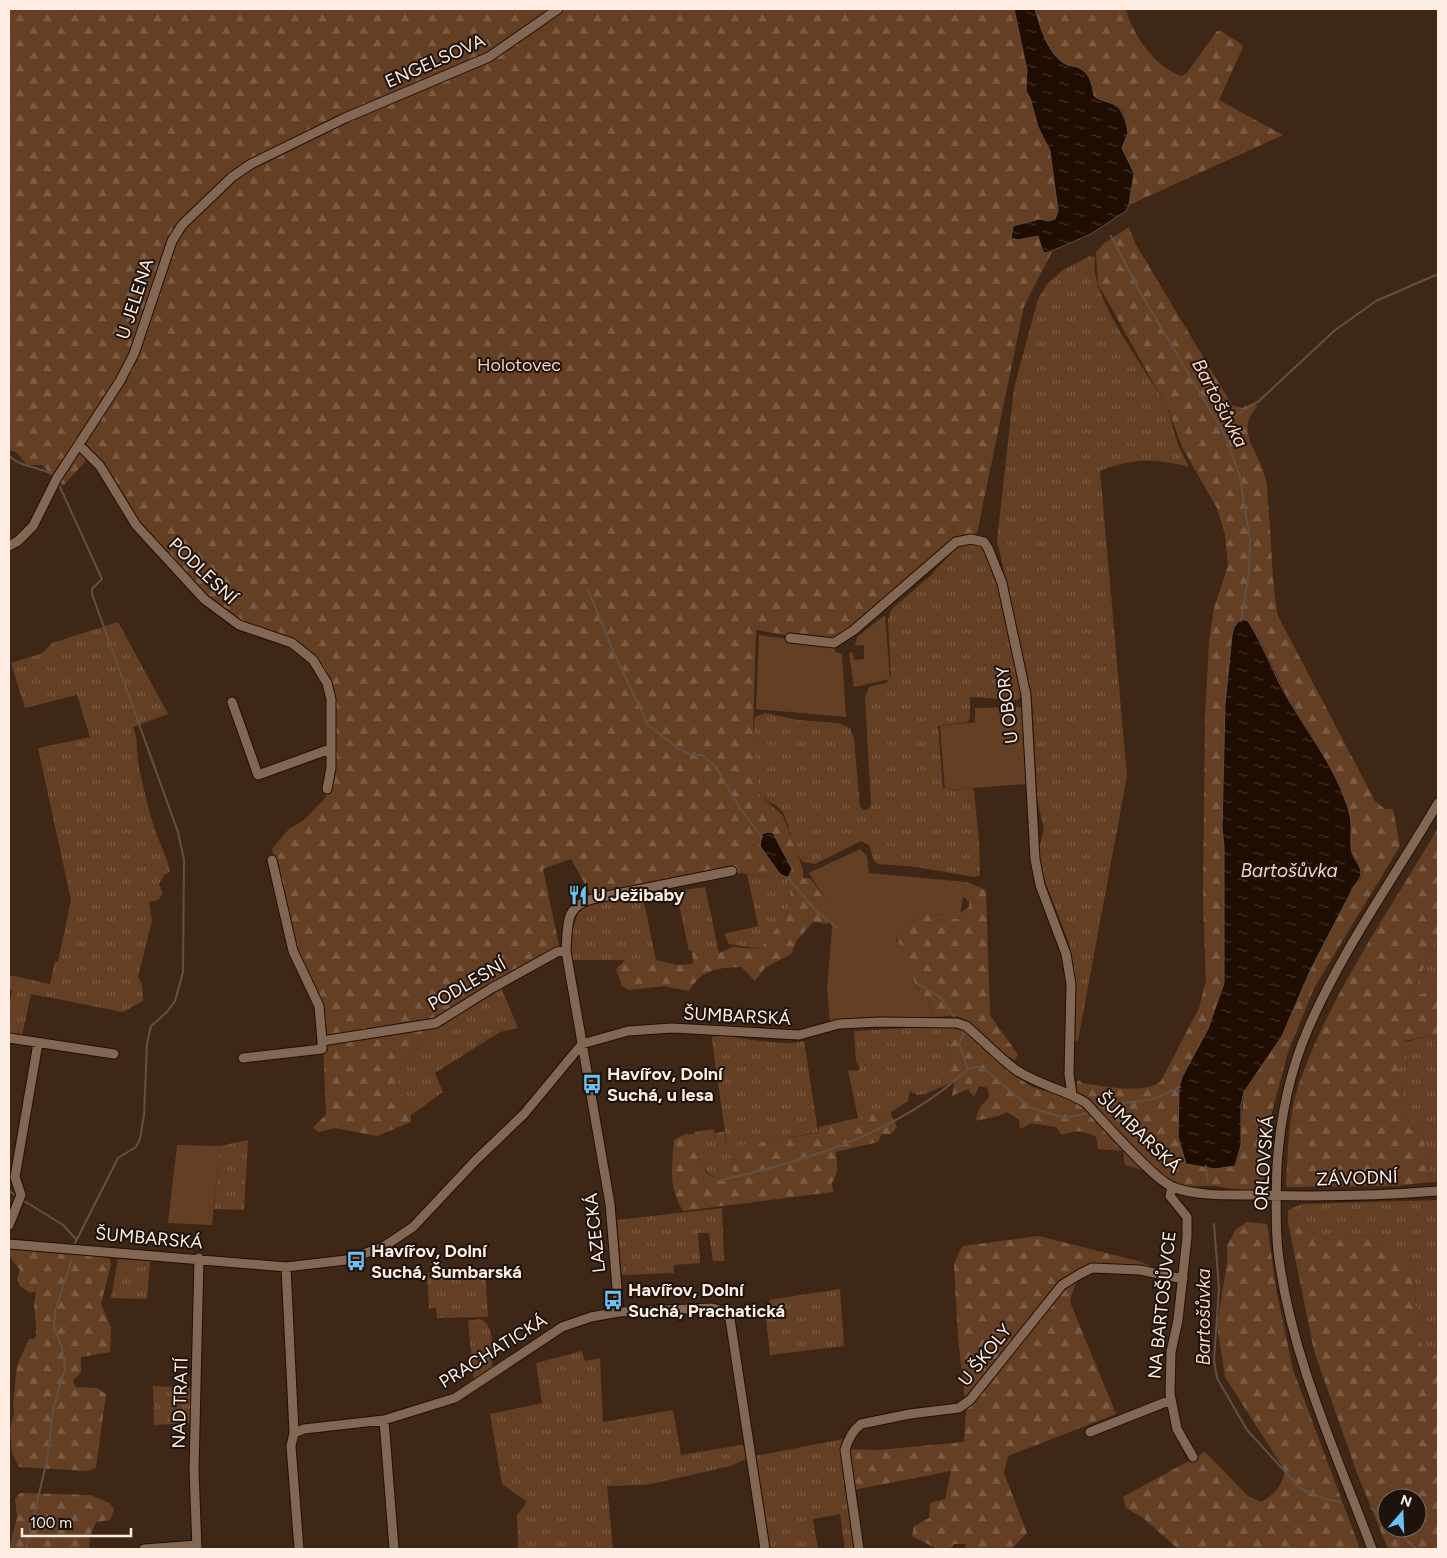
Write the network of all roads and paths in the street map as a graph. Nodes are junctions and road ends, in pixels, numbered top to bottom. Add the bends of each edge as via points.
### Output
1 (558, 9) edge
2 (345, 118) joint
3 (80, 445) junction
4 (9, 546) edge
5 (790, 638) dead end
6 (232, 702) dead end
7 (330, 749) junction
8 (327, 790) dead end
9 (1438, 803) edge
10 (272, 860) dead end
11 (732, 871) dead end
12 (566, 951) junction
13 (9, 1038) edge
14 (322, 1041) junction
15 (38, 1044) junction
16 (582, 1044) junction
17 (114, 1054) dead end
18 (243, 1058) dead end
19 (1072, 1094) junction
20 (1172, 1187) junction
21 (1438, 1190) edge
22 (1276, 1196) junction
23 (9, 1225) edge
24 (9, 1244) edge
25 (199, 1258) junction
26 (286, 1267) junction
27 (1183, 1279) junction
28 (619, 1312) junction
29 (1171, 1400) junction
30 (384, 1420) junction
31 (1090, 1432) dead end
32 (294, 1433) junction
33 (1192, 1457) dead end
34 (197, 1547) edge
35 (144, 1549) edge
36 (299, 1549) edge
37 (394, 1549) edge
38 (765, 1549) edge
39 (859, 1549) edge
40 (1372, 1549) edge

1 - 2 street, ENGELSOVA via 488,57
2 - 3 street, U JELENA via 251,164 232,177 182,225 172,241 134,354
3 - 4 street, U JELENA via 56,478 33,526
3 - 7 street, PODLESNÍ via 100,466 136,526 204,599 239,625 292,643 313,660 327,683 331,699
5 - 19 street, U OBORY via 834,643 854,630 956,542 978,540 988,548 1002,583 1026,695 1035,859 1040,886 1066,954 1071,984 1069,1074
6 - 7 street via 258,775
7 - 8 street, PODLESNÍ via 331,777
9 - 22 street, ORLOVSKÁ via 1331,979 1306,1032 1279,1129
10 - 14 street via 293,951 319,1006
11 - 12 street, LAZECKÁ via 578,903 570,912
12 - 14 street, PODLESNÍ via 557,952 436,1023
12 - 16 street, LAZECKÁ
13 - 15 street
14 - 18 street, PODLESNÍ via 322,1049
15 - 17 street
15 - 23 street via 15,1177 21,1195
16 - 19 street, ŠUMBARSKÁ via 628,1031 672,1028 799,1035 839,1024 957,1023 966,1026 1016,1069 1047,1086
16 - 26 street, ŠUMBARSKÁ via 524,1114 413,1227 382,1248 346,1260
16 - 28 street, LAZECKÁ via 610,1204
19 - 20 street, ŠUMBARSKÁ via 1086,1103 1155,1175
20 - 22 street, ŠUMBARSKÁ via 1215,1194
20 - 27 street, NA BARTOŠŮVCE via 1170,1196 1187,1217
21 - 22 street, ZÁVODNÍ via 1368,1197
22 - 40 street, ORLOVSKÁ via 1278,1251 1306,1372
24 - 25 street, ŠUMBARSKÁ
25 - 26 street, ŠUMBARSKÁ
25 - 34 street, NAD TRATÍ via 194,1470
26 - 32 street
27 - 29 street, NA BARTOŠŮVCE via 1171,1352
27 - 39 street, U ŠKOLY via 1140,1270 1092,1268 1062,1285 970,1400 959,1408 861,1424 849,1437 845,1450
28 - 30 street, PRACHATICKÁ via 562,1327 455,1398
28 - 38 street via 712,1308 724,1311 730,1319
29 - 31 street
29 - 33 street, NA BARTOŠŮVCE via 1177,1429
30 - 32 street, PRACHATICKÁ via 304,1429
30 - 37 street
32 - 36 street via 291,1446
34 - 35 street

